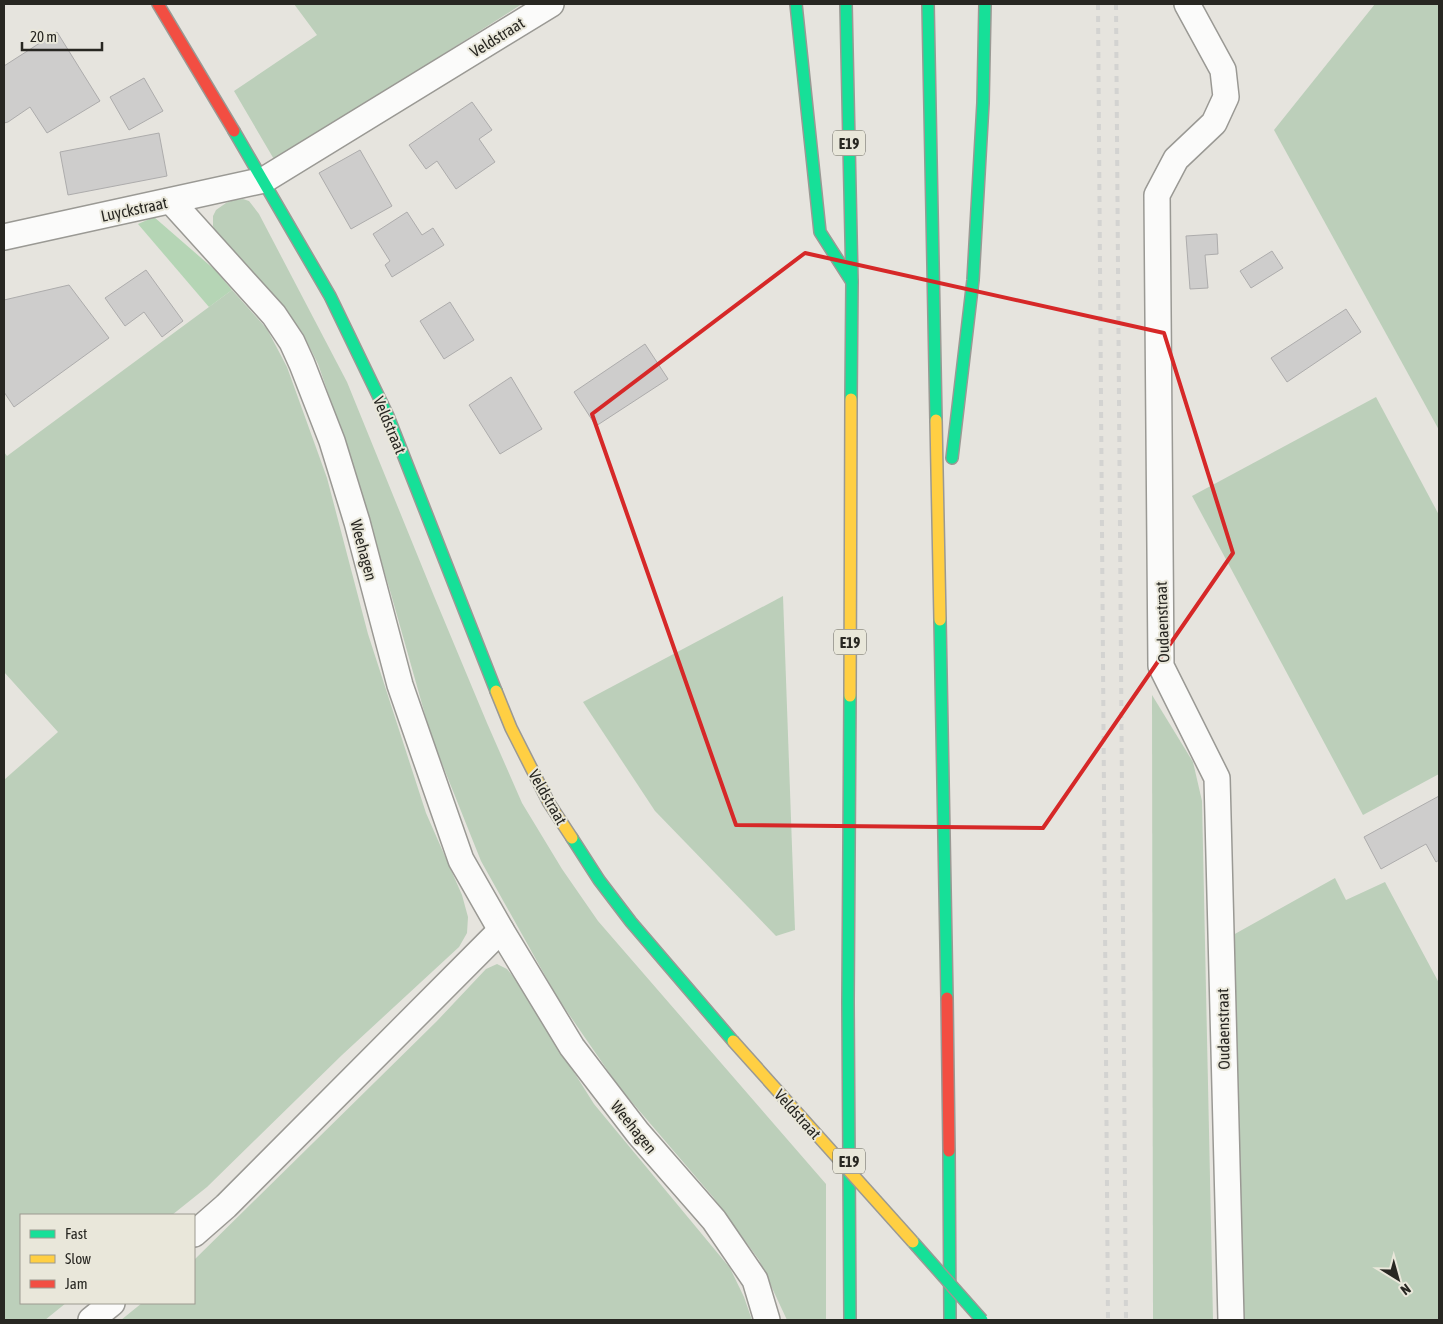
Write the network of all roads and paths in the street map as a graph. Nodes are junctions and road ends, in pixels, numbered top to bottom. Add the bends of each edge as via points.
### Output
1 (158, 4) edge
2 (551, 4) edge
3 (796, 4) edge
4 (846, 4) edge
5 (928, 4) edge
6 (985, 4) edge
7 (1187, 4) edge
8 (264, 180) junction
9 (171, 201) junction
10 (4, 237) edge
11 (852, 282) junction
12 (940, 559) junction
13 (500, 930) junction
14 (195, 1233) edge
15 (111, 1304) edge
16 (91, 1320) edge
17 (768, 1320) edge
18 (850, 1320) edge
19 (950, 1320) edge
20 (982, 1320) edge
21 (1231, 1320) edge

1 - 8 main road, Veldstraat
2 - 8 street, Veldstraat
3 - 11 main road via 820,232
4 - 11 main road, E19
5 - 12 main road
6 - 12 main road via 973,280
7 - 21 street, Oudaenstraat via 1223,70 1226,97 1214,123 1176,159 1157,195 1161,666 1217,778
8 - 9 street, Luyckstraat
8 - 20 main road, Veldstraat, bridge via 330,296 388,416 511,728 549,803 599,880 631,922
9 - 10 street, Luyckstraat
9 - 13 street, Weehagen via 274,314 292,342 332,441 400,685 461,860
11 - 18 main road, E19 via 848,982
12 - 19 main road
13 - 14 street via 226,1206
13 - 17 street, Weehagen via 572,1047 638,1133 714,1220 745,1265 755,1280
15 - 16 street

